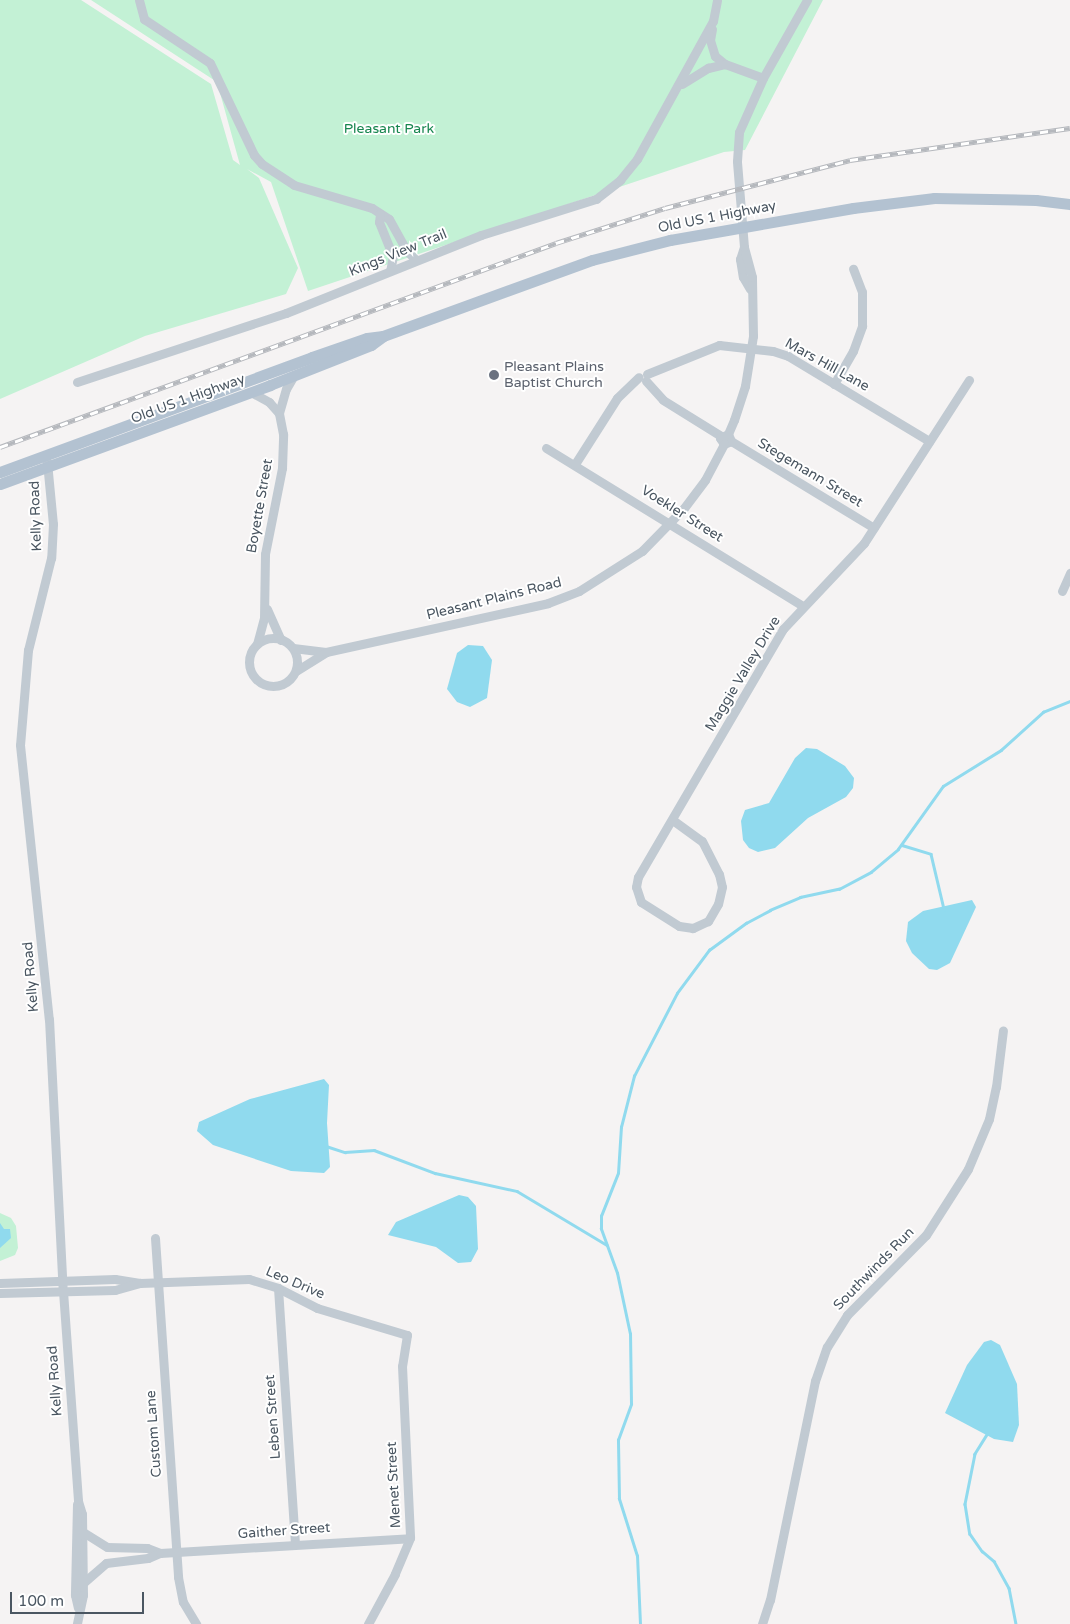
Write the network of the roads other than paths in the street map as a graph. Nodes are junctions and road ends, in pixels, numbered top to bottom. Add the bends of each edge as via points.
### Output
1 (139, 0) edge
2 (717, 0) edge
3 (807, 0) edge
4 (713, 21) junction
5 (725, 64) junction
6 (763, 78) junction
7 (680, 86) junction
8 (1070, 204) edge
9 (380, 214) junction
10 (742, 227) junction
11 (416, 260) junction
12 (853, 269) dead end
13 (390, 271) junction
14 (383, 336) junction
15 (752, 348) junction
16 (294, 375) junction
17 (644, 377) junction
18 (969, 380) dead end
19 (77, 382) dead end
20 (834, 384) junction
21 (251, 392) junction
22 (279, 413) junction
23 (726, 439) junction
24 (929, 441) junction
25 (546, 448) dead end
26 (47, 461) junction
27 (575, 464) junction
28 (0, 472) edge
29 (0, 484) edge
30 (670, 522) junction
31 (874, 528) junction
32 (1070, 574) edge
33 (1062, 591) dead end
34 (265, 604) junction
35 (803, 606) junction
36 (281, 640) junction
37 (257, 644) junction
38 (293, 648) junction
39 (326, 652) junction
40 (296, 671) junction
41 (674, 821) junction
42 (1003, 1030) dead end
43 (155, 1238) dead end
44 (62, 1280) junction
45 (0, 1282) edge
46 (158, 1282) junction
47 (140, 1283) junction
48 (278, 1288) junction
49 (62, 1291) junction
50 (0, 1293) edge
51 (407, 1335) joint
52 (78, 1501) junction
53 (83, 1532) junction
54 (410, 1538) junction
55 (295, 1543) junction
56 (160, 1553) junction
57 (177, 1553) junction
58 (83, 1583) junction
59 (78, 1608) junction
60 (77, 1624) edge
61 (196, 1624) edge
62 (368, 1624) edge
63 (762, 1624) edge

1 - 9 street via 144,18 156,29 210,63 254,155 262,164 294,185 359,202
2 - 4 street, Kings View Trail
3 - 6 street, Pleasant Plains Road
4 - 5 street, Kings View Trail via 710,40 716,56
4 - 7 street, Kings View Trail
5 - 6 street
5 - 7 street, Kings View Trail via 693,75
6 - 10 street, Pleasant Plains Road via 739,132 737,161
7 - 11 street, Kings View Trail via 637,159 620,180 596,199
8 - 10 main road, Old US 1 Highway via 934,198
9 - 11 street via 389,219 407,251
9 - 13 street via 379,222 393,256
10 - 14 main road, Old US 1 Highway via 670,240 592,260
10 - 15 street, Pleasant Plains Road via 744,247 740,259 743,277 750,289
11 - 13 street, Kings View Trail
12 - 20 street via 862,292 862,326 853,351
13 - 19 street, Kings View Trail via 286,313
14 - 16 main road, Old US 1 Highway via 371,346
14 - 26 main road, Old US 1 Highway via 367,338 312,357
15 - 17 street, Mars Hill Lane via 720,344
15 - 20 street, Mars Hill Lane via 788,356
15 - 23 street, Pleasant Plains Road via 744,386
16 - 21 main road, Old US 1 Highway
16 - 22 street, Boyette Street
17 - 23 street, Stegemann Street via 662,400
17 - 27 street, Mars Hill Lane via 617,398
18 - 24 street, Maggie Valley Drive
20 - 24 street, Mars Hill Lane
21 - 22 street via 269,402
21 - 26 main road, Old US 1 Highway
22 - 34 street, Boyette Street via 283,452 265,554 262,580
23 - 30 street, Pleasant Plains Road via 705,480
23 - 31 street, Stegemann Street
24 - 31 street, Maggie Valley Drive
25 - 27 street, Voekler Street
26 - 28 main road, Old US 1 Highway
26 - 29 main road, Old US 1 Highway
26 - 44 street, Kelly Road via 53,524 51,558 28,650 20,745 48,1019
27 - 30 street, Voekler Street
30 - 35 street, Voekler Street
30 - 39 street, Pleasant Plains Road via 642,551 579,591 548,603
31 - 35 street, Maggie Valley Drive via 841,571
32 - 33 street
34 - 36 street, Boyette Street
34 - 37 street, Boyette Street
35 - 41 street, Maggie Valley Drive via 770,650
36 - 37 street via 272,638
36 - 38 street
37 - 40 street, Boyette Street via 249,657 249,665 263,684 278,686
38 - 39 street, Pleasant Plains Road
38 - 40 street
39 - 40 street, Pleasant Plains Road
41 - 41 street, Maggie Valley Drive via 638,877 636,886 638,896 648,908 679,926 693,928 708,921 718,904 722,888 719,874 702,841
42 - 63 street, Southwinds Run via 989,1119 968,1169 926,1235 847,1315 827,1347 815,1381 770,1600
43 - 46 street, Custom Lane
44 - 45 street, Leo Drive
44 - 47 street, Leo Drive via 115,1279
44 - 49 street, Kelly Road
46 - 47 street, Leo Drive
46 - 48 street, Leo Drive via 249,1279
46 - 57 street, Custom Lane
47 - 49 street, Leo Drive via 115,1290
48 - 51 street, Leo Drive via 318,1308
48 - 55 street, Leben Street
49 - 50 street, Leo Drive
49 - 52 street, Kelly Road
51 - 54 street, Menet Street via 402,1366
52 - 53 street, Kelly Road
52 - 59 street, Kelly Road via 75,1595
53 - 56 street, Gaither Street via 107,1547 147,1548
53 - 58 street, Kelly Road
54 - 55 street, Gaither Street
54 - 62 street, Menet Street via 396,1574
55 - 57 street, Gaither Street
56 - 57 street, Gaither Street
56 - 58 street, Gaither Street via 106,1563
57 - 61 street, Custom Lane via 183,1602
58 - 59 street, Kelly Road
59 - 60 street, Kelly Road

